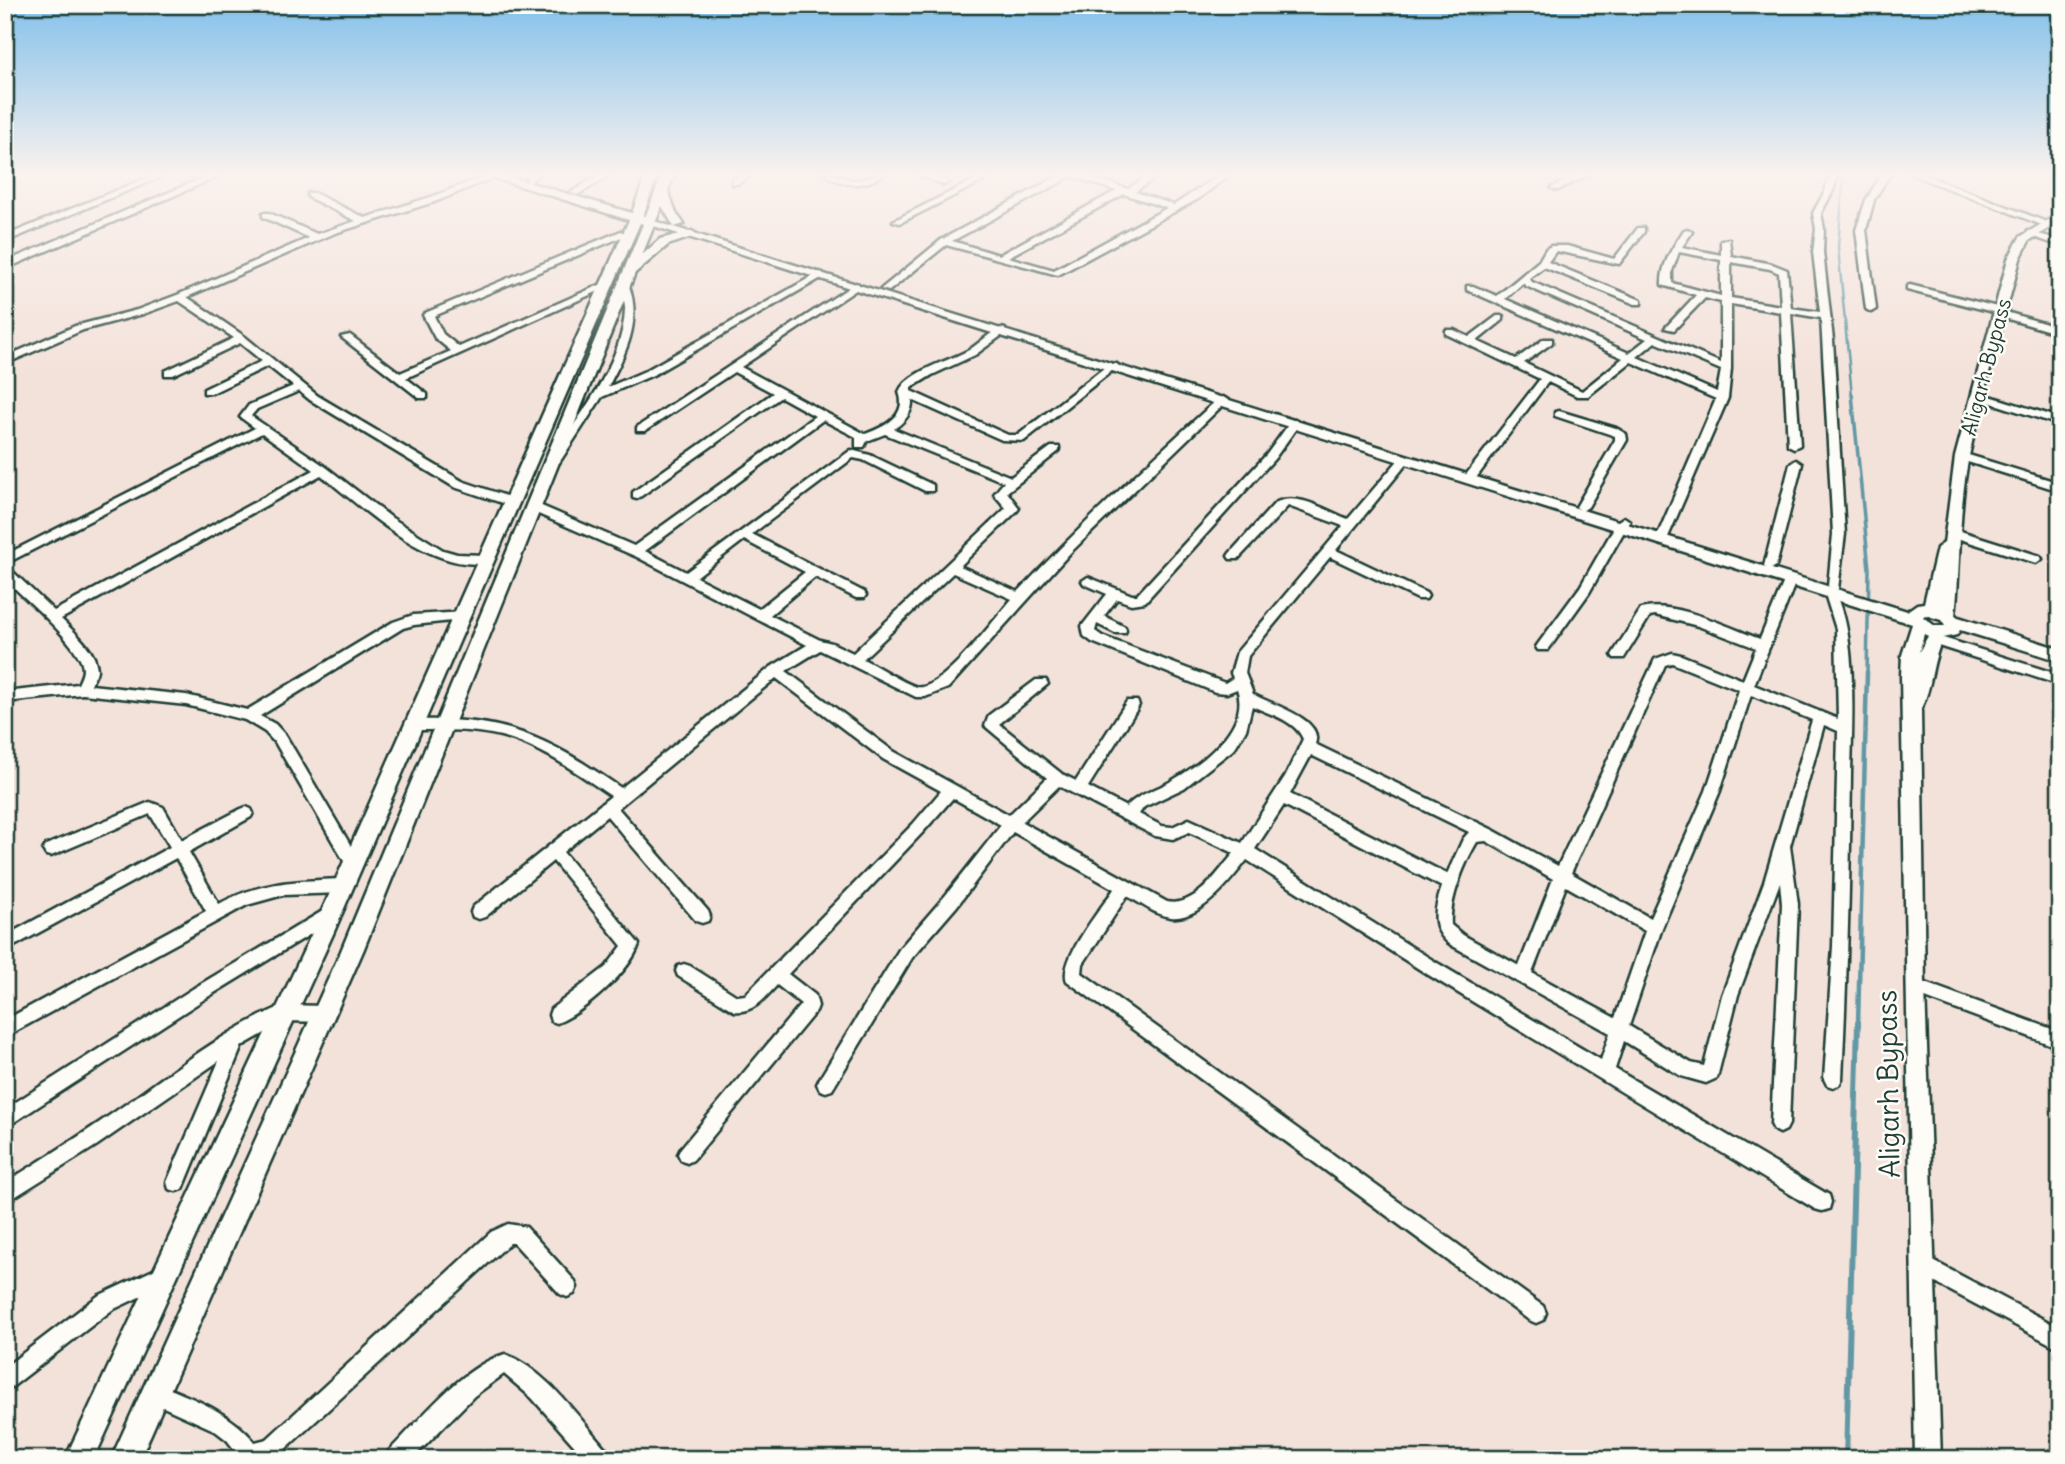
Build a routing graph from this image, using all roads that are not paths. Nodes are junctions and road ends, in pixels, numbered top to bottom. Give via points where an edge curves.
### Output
1 (60, 242) edge
2 (308, 242) edge
3 (622, 242) joint
4 (635, 242) edge
5 (664, 242) edge
6 (715, 242) edge
7 (734, 242) edge
8 (944, 242) edge
9 (945, 242) edge
10 (1030, 242) edge
11 (1112, 242) edge
12 (1631, 242) edge
13 (1680, 242) edge
14 (1726, 242) edge
15 (1819, 242) edge
16 (1863, 242) edge
17 (2022, 242) edge
18 (1676, 249) junction
19 (1000, 258) junction
20 (1727, 259) junction
21 (1543, 263) junction
22 (5, 266) edge
23 (820, 275) junction
24 (1524, 278) junction
25 (620, 282) junction
26 (856, 286) junction
27 (1470, 288) dead end
28 (1910, 288) dead end
29 (886, 289) junction
30 (1703, 295) junction
31 (180, 297) junction
32 (1498, 300) junction
33 (1726, 300) junction
34 (1638, 302) dead end
35 (1871, 309) dead end
36 (1786, 311) junction
37 (2001, 312) junction
38 (1825, 316) junction
39 (1500, 318) dead end
40 (1670, 328) dead end
41 (1001, 331) junction
42 (2060, 331) edge
43 (1450, 332) dead end
44 (346, 337) dead end
45 (1655, 337) junction
46 (240, 339) junction
47 (1548, 341) dead end
48 (1469, 342) junction
49 (458, 351) junction
50 (1629, 357) junction
51 (7, 359) edge
52 (269, 362) junction
53 (1516, 364) junction
54 (1112, 366) junction
55 (734, 368) junction
56 (1726, 369) junction
57 (169, 373) dead end
58 (398, 378) junction
59 (1545, 379) junction
60 (300, 387) junction
61 (208, 391) dead end
62 (780, 392) junction
63 (904, 392) junction
64 (599, 395) junction
65 (1977, 395) junction
66 (423, 396) dead end
67 (1723, 398) junction
68 (1223, 400) junction
69 (1559, 414) dead end
70 (823, 415) junction
71 (2060, 422) edge
72 (1295, 423) junction
73 (262, 429) junction
74 (641, 429) dead end
75 (886, 430) junction
76 (863, 439) junction
77 (1794, 445) dead end
78 (1055, 449) dead end
79 (851, 454) junction
80 (1962, 457) junction
81 (1405, 459) junction
82 (1796, 464) dead end
83 (548, 469) junction
84 (322, 470) junction
85 (1471, 476) junction
86 (1011, 481) junction
87 (2060, 487) edge
88 (929, 488) dead end
89 (637, 495) dead end
90 (511, 502) junction
91 (533, 507) junction
92 (1582, 507) junction
93 (1621, 524) junction
94 (1351, 525) junction
95 (743, 534) junction
96 (1664, 534) junction
97 (1951, 536) junction
98 (1329, 551) junction
99 (635, 552) junction
100 (1234, 556) dead end
101 (485, 559) junction
102 (2036, 559) dead end
103 (5, 561) edge
104 (1770, 566) junction
105 (951, 567) junction
106 (5, 571) edge
107 (814, 571) junction
108 (687, 577) junction
109 (1088, 581) dead end
110 (1790, 581) junction
111 (1115, 593) junction
112 (1840, 593) junction
113 (860, 595) dead end
114 (1422, 596) dead end
115 (1020, 598) junction
116 (461, 615) junction
117 (761, 615) junction
118 (1914, 615) junction
119 (1095, 617) junction
120 (52, 618) junction
121 (1944, 628) junction
122 (1120, 630) dead end
123 (818, 645) junction
124 (1763, 646) junction
125 (1543, 647) dead end
126 (1619, 655) dead end
127 (2060, 655) edge
128 (855, 660) junction
129 (2060, 661) edge
130 (776, 671) junction
131 (2060, 680) edge
132 (1239, 681) junction
133 (1041, 684) dead end
134 (1747, 685) junction
135 (83, 689) junction
136 (5, 697) edge
137 (1247, 697) junction
138 (1132, 705) dead end
139 (1912, 708) junction
140 (249, 716) junction
141 (1819, 718) junction
142 (445, 723) junction
143 (413, 725) junction
144 (1845, 728) junction
145 (1307, 747) junction
146 (1057, 778) junction
147 (951, 790) junction
148 (1078, 790) junction
149 (622, 796) junction
150 (1282, 796) junction
151 (608, 807) junction
152 (246, 813) dead end
153 (1128, 816) junction
154 (1011, 823) junction
155 (1488, 834) junction
156 (1783, 845) junction
157 (51, 850) dead end
158 (179, 851) junction
159 (554, 852) junction
160 (1245, 852) junction
161 (353, 863) junction
162 (1562, 875) junction
163 (1452, 884) junction
164 (343, 886) junction
165 (1124, 887) junction
166 (479, 912) dead end
167 (215, 913) junction
168 (331, 913) junction
169 (702, 916) dead end
170 (1654, 928) junction
171 (5, 944) edge
172 (684, 971) dead end
173 (777, 975) junction
174 (1523, 976) junction
175 (1915, 987) junction
176 (285, 1013) junction
177 (324, 1014) junction
178 (557, 1015) dead end
179 (5, 1029) edge
180 (1619, 1029) junction
181 (236, 1040) junction
182 (2060, 1040) edge
183 (1605, 1073) junction
184 (1833, 1079) dead end
185 (826, 1084) dead end
186 (5, 1119) edge
187 (1780, 1124) dead end
188 (687, 1154) dead end
189 (176, 1182) dead end
190 (5, 1194) edge
191 (1822, 1202) dead end
192 (1922, 1265) junction
193 (164, 1275) junction
194 (567, 1287) dead end
195 (1535, 1313) dead end
196 (2060, 1339) edge
197 (5, 1380) edge
198 (155, 1393) junction
199 (79, 1459) edge
200 (125, 1459) edge
201 (397, 1459) edge
202 (600, 1459) edge
203 (1928, 1459) edge

1 - 22 street
2 - 31 street
3 - 25 highway
3 - 49 street via 428,315 439,336
4 - 25 highway
5 - 25 highway
6 - 23 main road
7 - 29 main road
8 - 29 street
9 - 19 street
10 - 19 street
11 - 19 street via 1055,273
12 - 21 street via 1616,262 1560,248 1549,251
13 - 18 street
14 - 20 street
15 - 38 street
16 - 35 street
17 - 37 main road, Aligarh Bypass
18 - 20 street
18 - 30 street via 1667,285
20 - 33 street
20 - 36 street via 1782,270
21 - 24 street
21 - 34 street
23 - 26 main road
23 - 64 street via 649,373
24 - 32 street
24 - 45 street
25 - 49 street
25 - 64 street via 630,316
25 - 83 highway
25 - 90 highway
26 - 41 main road
26 - 55 street
27 - 32 street
28 - 37 street
29 - 85 main road
30 - 33 street
30 - 40 street
31 - 46 street
31 - 51 street via 79,328
32 - 50 street
33 - 36 street
33 - 56 street
36 - 38 street
36 - 77 street
37 - 42 street
37 - 65 main road, Aligarh Bypass
38 - 112 street
39 - 48 street
41 - 54 main road
41 - 63 street via 971,353 911,383
43 - 48 street
44 - 58 street
45 - 50 street
45 - 56 street
46 - 52 street
46 - 57 street
47 - 53 street
48 - 53 street
49 - 58 street
50 - 59 street via 1588,393
50 - 67 street
52 - 60 street
52 - 61 street
53 - 59 street
54 - 63 street via 1020,439 1006,438
54 - 68 main road
55 - 62 street
55 - 74 street
56 - 67 street
58 - 66 street
59 - 85 street
60 - 73 street via 247,411 245,416
60 - 90 street via 458,484
62 - 70 street
62 - 89 street
63 - 75 street via 907,407
64 - 83 street
65 - 71 street
65 - 80 main road, Aligarh Bypass
67 - 96 street
68 - 72 main road
68 - 115 street via 1072,541
69 - 92 street via 1620,435
70 - 76 street
70 - 99 street
72 - 81 main road
72 - 111 street via 1271,456 1141,599
73 - 84 street
73 - 103 street
75 - 76 street
75 - 86 street
76 - 79 street
78 - 86 street
79 - 88 street
79 - 95 street
80 - 87 street
80 - 97 main road, Aligarh Bypass
81 - 85 main road
81 - 94 street
82 - 104 street
83 - 91 highway
84 - 101 street via 388,522 439,552
84 - 120 street
85 - 92 main road
85 - 93 main road
86 - 105 street via 1000,494 1013,508
90 - 101 highway
91 - 99 street
91 - 142 highway
92 - 93 main road
93 - 96 main road
93 - 110 main road
93 - 125 street via 1585,590
94 - 98 street
94 - 100 street via 1286,502
95 - 107 street
95 - 108 street
96 - 104 main road
97 - 102 street
97 - 118 main road, Aligarh Bypass
97 - 121 main road, Aligarh Bypass via 1953,561
98 - 114 street
98 - 132 street via 1242,655
99 - 108 street
101 - 116 highway
104 - 112 main road
105 - 115 street
105 - 128 street
106 - 120 street
107 - 113 street
107 - 117 street
108 - 117 street
109 - 111 street
110 - 112 main road
110 - 124 street
111 - 119 street
112 - 118 main road
112 - 144 street
115 - 128 street via 962,666 927,694
116 - 140 street via 398,625
116 - 143 highway
117 - 123 street
118 - 121 main road
118 - 139 main road, Aligarh Bypass
119 - 122 street
119 - 132 street via 1087,630 1097,639 1220,688
120 - 135 street via 85,652 90,668
121 - 127 main road
121 - 129 main road
121 - 131 street
121 - 139 main road, Aligarh Bypass via 1926,655 1920,693
123 - 128 street
123 - 130 street
124 - 126 street via 1651,609
124 - 134 street
130 - 147 street via 888,755
130 - 149 street
132 - 137 street
133 - 146 street via 994,719 992,726
134 - 141 street
134 - 162 street via 1681,660 1660,662
134 - 170 street via 1713,791
135 - 136 street
135 - 140 street via 186,700
137 - 145 street via 1306,727 1310,733
137 - 153 street via 1239,730 1229,745 1179,784 1145,799
138 - 148 street
139 - 175 main road, Aligarh Bypass
140 - 161 street via 281,740
141 - 144 street
141 - 156 street
142 - 143 street
142 - 149 street via 490,726 528,737
142 - 177 highway
143 - 161 highway
144 - 184 street
145 - 150 street
145 - 155 street
146 - 148 street
146 - 154 street
147 - 154 street
147 - 173 street
148 - 153 street
149 - 151 street
150 - 160 street
150 - 163 street
151 - 159 street
151 - 169 street
152 - 158 street
153 - 160 street via 1167,834 1184,826 1196,827
154 - 165 street
154 - 185 street via 906,953
155 - 162 street
155 - 163 street via 1468,843
156 - 180 street via 1730,995 1711,1072 1687,1070
156 - 187 street via 1790,904
157 - 158 street via 150,808 158,811
158 - 167 street
158 - 171 street
159 - 166 street
159 - 178 street via 631,944 631,952 620,965
160 - 165 street via 1186,909 1163,908
160 - 183 street
161 - 164 highway
162 - 170 street
162 - 174 street
163 - 174 street via 1443,916 1445,929
164 - 167 street via 261,892
164 - 168 highway
165 - 195 street via 1075,962 1073,976
167 - 179 street
168 - 176 highway
168 - 186 street
170 - 180 street
172 - 173 street via 725,998 743,1004
173 - 188 street via 809,1000 810,1006
174 - 180 street
175 - 182 street
175 - 192 main road, Aligarh Bypass
176 - 177 street
176 - 181 street
176 - 193 highway
177 - 198 highway
180 - 183 street
181 - 189 street
181 - 190 street
183 - 191 street
192 - 196 street
192 - 203 main road, Aligarh Bypass
193 - 197 street via 105,1303
193 - 199 highway
194 - 198 street via 519,1234 508,1233 261,1454 250,1452 221,1423
198 - 200 highway
201 - 202 street via 463,1393 493,1366 502,1364 510,1365 536,1387

